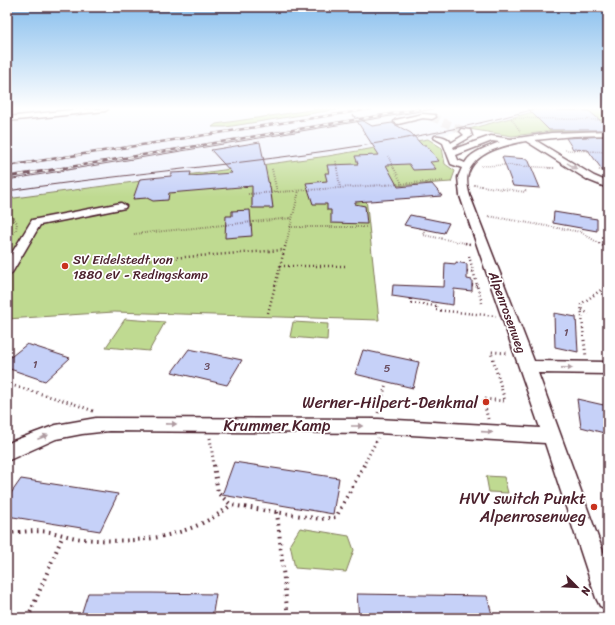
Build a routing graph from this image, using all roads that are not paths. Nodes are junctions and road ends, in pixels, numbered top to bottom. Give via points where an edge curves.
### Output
1 (438, 138) dead end
2 (467, 138) edge
3 (490, 138) edge
4 (493, 138) edge
5 (522, 138) edge
6 (527, 138) edge
7 (510, 142) junction
8 (451, 150) junction
9 (470, 166) junction
10 (608, 185) edge
11 (121, 206) dead end
12 (7, 272) edge
13 (528, 367) junction
14 (608, 368) edge
15 (551, 436) junction
16 (7, 453) edge
17 (608, 598) edge

1 - 8 street via 447,142
2 - 8 street
3 - 8 street
4 - 7 street
5 - 7 street
6 -> 10 street via 591,178
7 - 9 street via 480,154
8 - 9 street via 454,162
9 - 13 street, Alpenrosenweg via 463,174 465,196
11 - 12 street via 36,222
13 -> 14 street
13 - 15 street, Alpenrosenweg
16 -> 15 street, Krummer Kamp via 72,427 109,424 378,426
15 - 17 street, Alpenrosenweg

